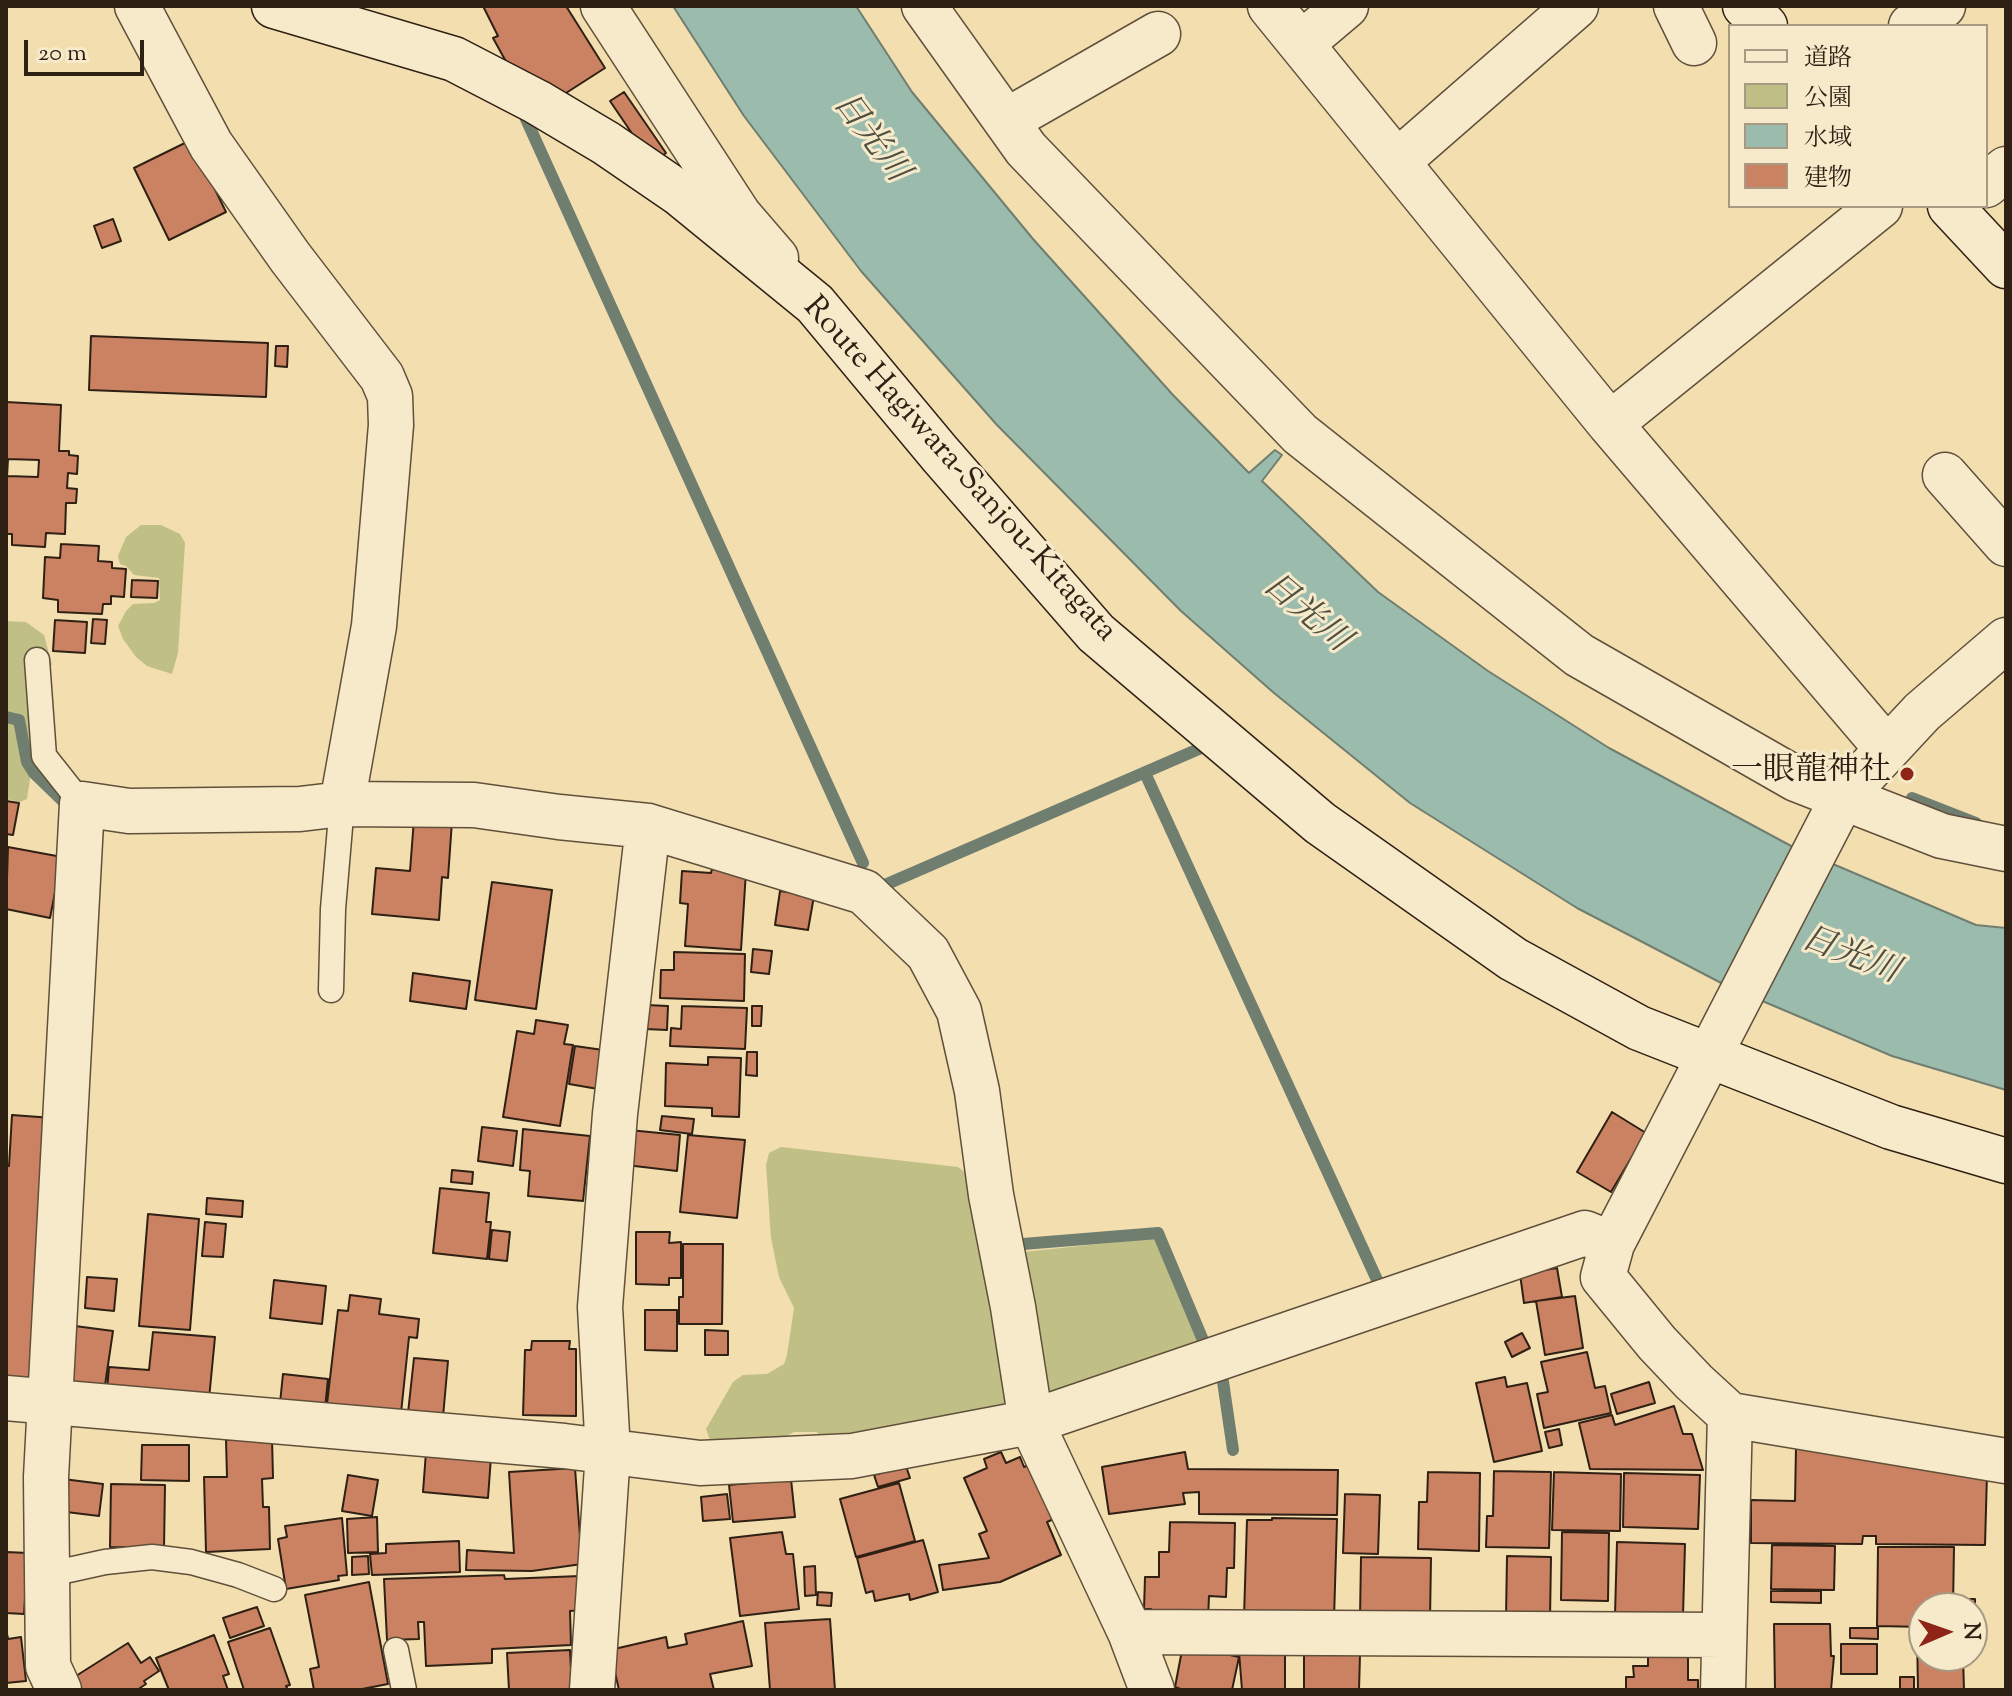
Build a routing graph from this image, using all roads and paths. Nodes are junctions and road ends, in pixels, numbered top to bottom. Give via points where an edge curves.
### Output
1 (137, 6) edge
2 (274, 6) edge
3 (603, 6) edge
4 (924, 6) edge
5 (1270, 6) edge
6 (1346, 6) edge
7 (1576, 6) edge
8 (1745, 6) edge
9 (1943, 6) edge
10 (1763, 24) edge
11 (1914, 24) edge
12 (1158, 34) dead end
13 (1301, 44) junction
14 (1006, 121) junction
15 (1397, 162) junction
16 (2006, 169) edge
17 (1988, 183) edge
18 (1878, 208) edge
19 (1967, 208) edge
20 (2006, 266) edge
21 (815, 304) junction
22 (1610, 424) junction
23 (1945, 475) dead end
24 (2006, 544) edge
25 (2006, 640) edge
26 (37, 660) dead end
27 (1887, 749) junction
28 (1843, 797) junction
29 (82, 804) junction
30 (342, 804) junction
31 (648, 826) junction
32 (2006, 849) edge
33 (331, 990) dead end
34 (1716, 1047) junction
35 (2006, 1161) edge
36 (1612, 1244) junction
37 (6, 1398) edge
38 (49, 1404) junction
39 (1730, 1415) junction
40 (1031, 1422) junction
41 (608, 1452) junction
42 (2006, 1461) edge
43 (46, 1575) junction
44 (274, 1589) dead end
45 (1130, 1632) junction
46 (1724, 1635) junction
47 (396, 1650) dead end
48 (59, 1690) edge
49 (404, 1690) edge
50 (592, 1690) edge
51 (1152, 1690) edge
52 (1723, 1690) edge

1 - 30 street via 211,145 382,377 390,396 374,626
2 - 21 street, Route Hagiwara-Sanjou-Kitagata via 454,59 537,102 679,193
3 - 21 street via 739,215
4 - 14 street
5 - 13 street
6 - 13 street
7 - 15 street
8 - 10 street
9 - 11 street
12 - 14 street
13 - 15 street
14 - 28 street via 1026,149 1300,434 1579,655 1796,779
15 - 22 street
16 - 17 street
18 - 22 street
19 - 20 street
21 - 34 street, Route Hagiwara-Sanjou-Kitagata via 1096,633 1320,823 1513,959 1639,1028
22 - 27 street
23 - 24 street
25 - 27 street
26 - 29 lane via 44,756
27 - 28 street
28 - 32 street via 1942,836
28 - 34 street
29 - 30 street via 129,811
29 - 38 street
30 - 31 street via 474,805
30 - 33 lane
31 - 40 street via 864,892 928,953 959,1011 977,1091
31 - 41 street via 615,1114 600,1307
34 - 35 street, Route Hagiwara-Sanjou-Kitagata via 1891,1127
34 - 36 street
36 - 39 street via 1603,1277 1657,1343
36 - 40 street via 1585,1233
37 - 38 street
38 - 41 street
38 - 43 street
39 - 42 street
39 - 46 street
40 - 41 street via 836,1457 700,1463
40 - 45 street
41 - 50 street
43 - 44 lane via 152,1557 191,1562
43 - 48 street via 48,1666
45 - 46 street
45 - 51 street
46 - 52 street
47 - 49 lane

